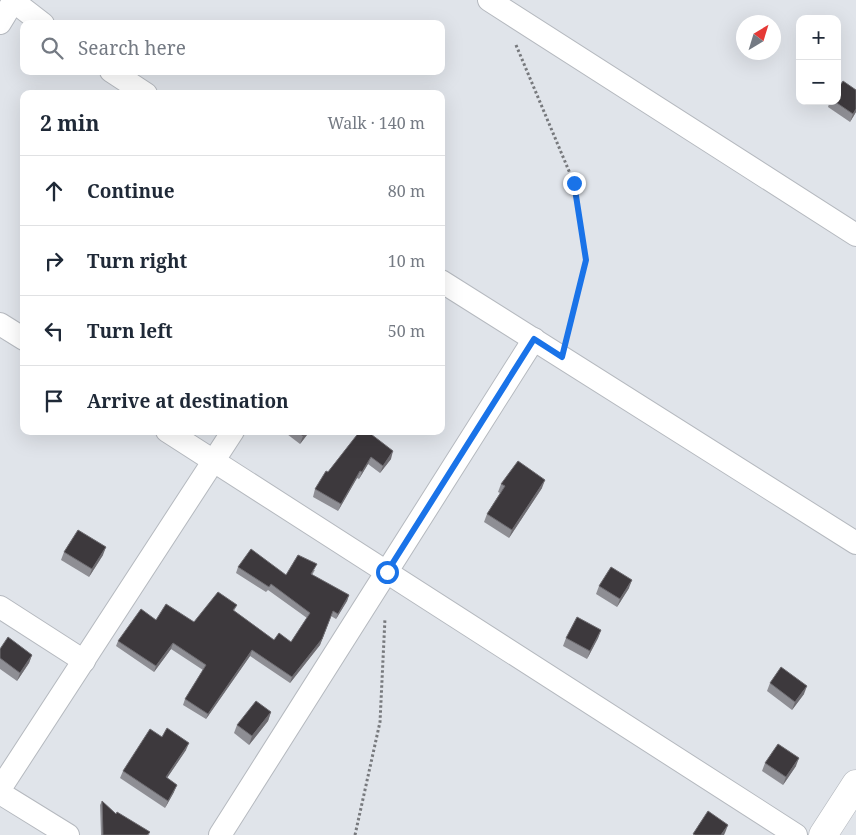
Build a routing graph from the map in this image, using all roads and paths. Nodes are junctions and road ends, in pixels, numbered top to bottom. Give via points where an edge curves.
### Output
1 (13, 0) edge
2 (498, 2) edge
3 (38, 20) edge
4 (0, 23) edge
5 (516, 44) dead end
6 (117, 75) edge
7 (140, 90) edge
8 (856, 235) edge
9 (445, 283) edge
10 (0, 324) edge
11 (20, 336) edge
12 (534, 339) junction
13 (562, 357) junction
14 (173, 435) edge
15 (230, 435) edge
16 (214, 461) junction
17 (856, 543) edge
18 (387, 572) junction
19 (0, 607) edge
20 (385, 612) dead end
21 (84, 660) junction
22 (856, 784) edge
23 (0, 789) edge
24 (0, 793) edge
25 (68, 835) edge
26 (220, 835) edge
27 (356, 835) edge
28 (796, 835) edge
29 (823, 835) edge

1 - 3 street
1 - 4 street
2 - 8 street
5 - 13 path via 574,183 586,260
6 - 7 street
9 - 12 street
10 - 11 street
12 - 13 street
12 - 18 street
13 - 17 street
14 - 16 street
15 - 16 street
16 - 18 street
16 - 21 street
18 - 26 street
18 - 28 street
19 - 21 street
20 - 27 path via 380,722
21 - 23 street
22 - 29 street
24 - 25 street

